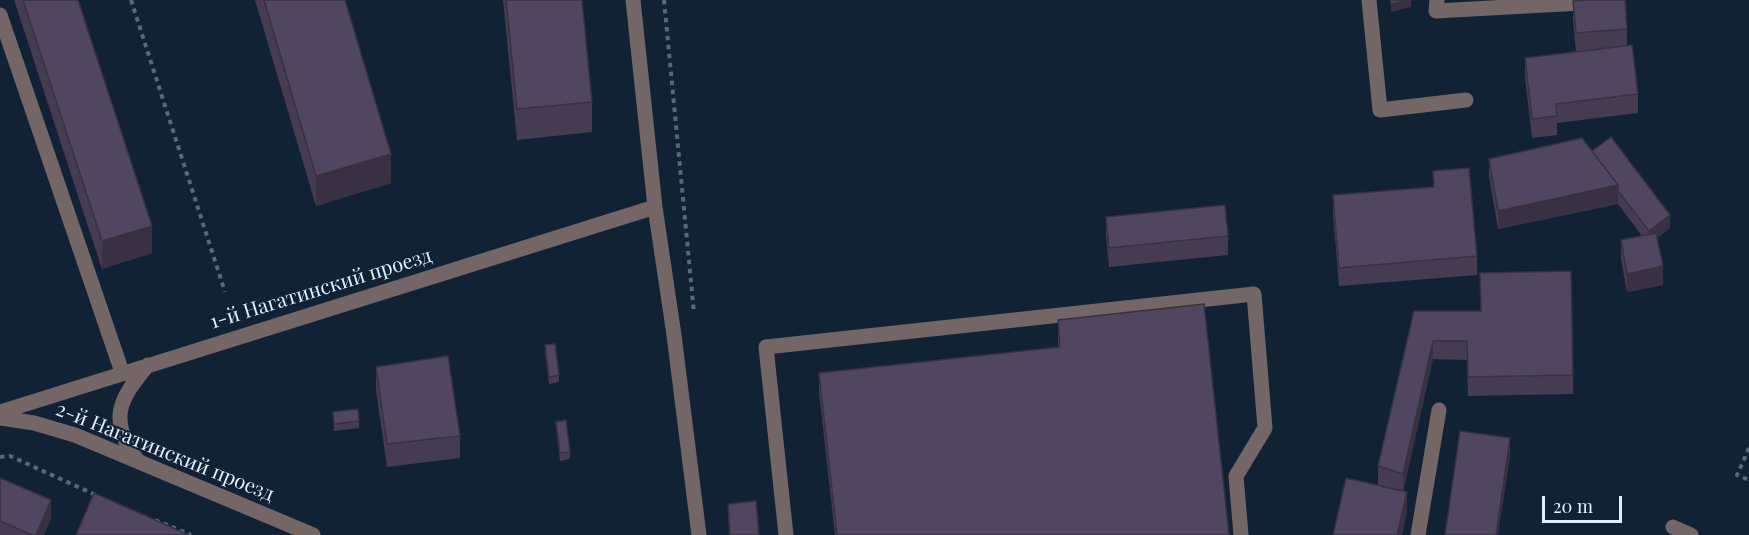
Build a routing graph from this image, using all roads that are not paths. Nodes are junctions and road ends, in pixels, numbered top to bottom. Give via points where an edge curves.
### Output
1 (633, 0) edge
2 (1370, 0) edge
3 (1437, 0) edge
4 (1599, 0) edge
5 (0, 15) edge
6 (1466, 100) dead end
7 (655, 207) junction
8 (148, 365) junction
9 (122, 372) junction
10 (1439, 411) dead end
11 (0, 412) edge
12 (0, 418) edge
13 (138, 461) junction
14 (1673, 527) dead end
15 (312, 535) edge
16 (699, 535) edge
17 (786, 535) edge
18 (1241, 535) edge
19 (1418, 535) edge
20 (1691, 535) edge

1 - 7 street
2 - 6 street via 1380,110
3 - 4 street via 1436,11
5 - 9 street
7 - 8 street, 1-й Нагатинский проезд
7 - 16 street
8 - 9 street, 1-й Нагатинский проезд
8 - 13 street via 130,386 119,414 121,432
9 - 11 street, 1-й Нагатинский проезд
10 - 19 street
12 - 13 street, 2-й Нагатинский проезд via 75,435
13 - 15 street, 2-й Нагатинский проезд
14 - 20 street
17 - 18 street via 766,347 1254,294 1265,428 1236,476

